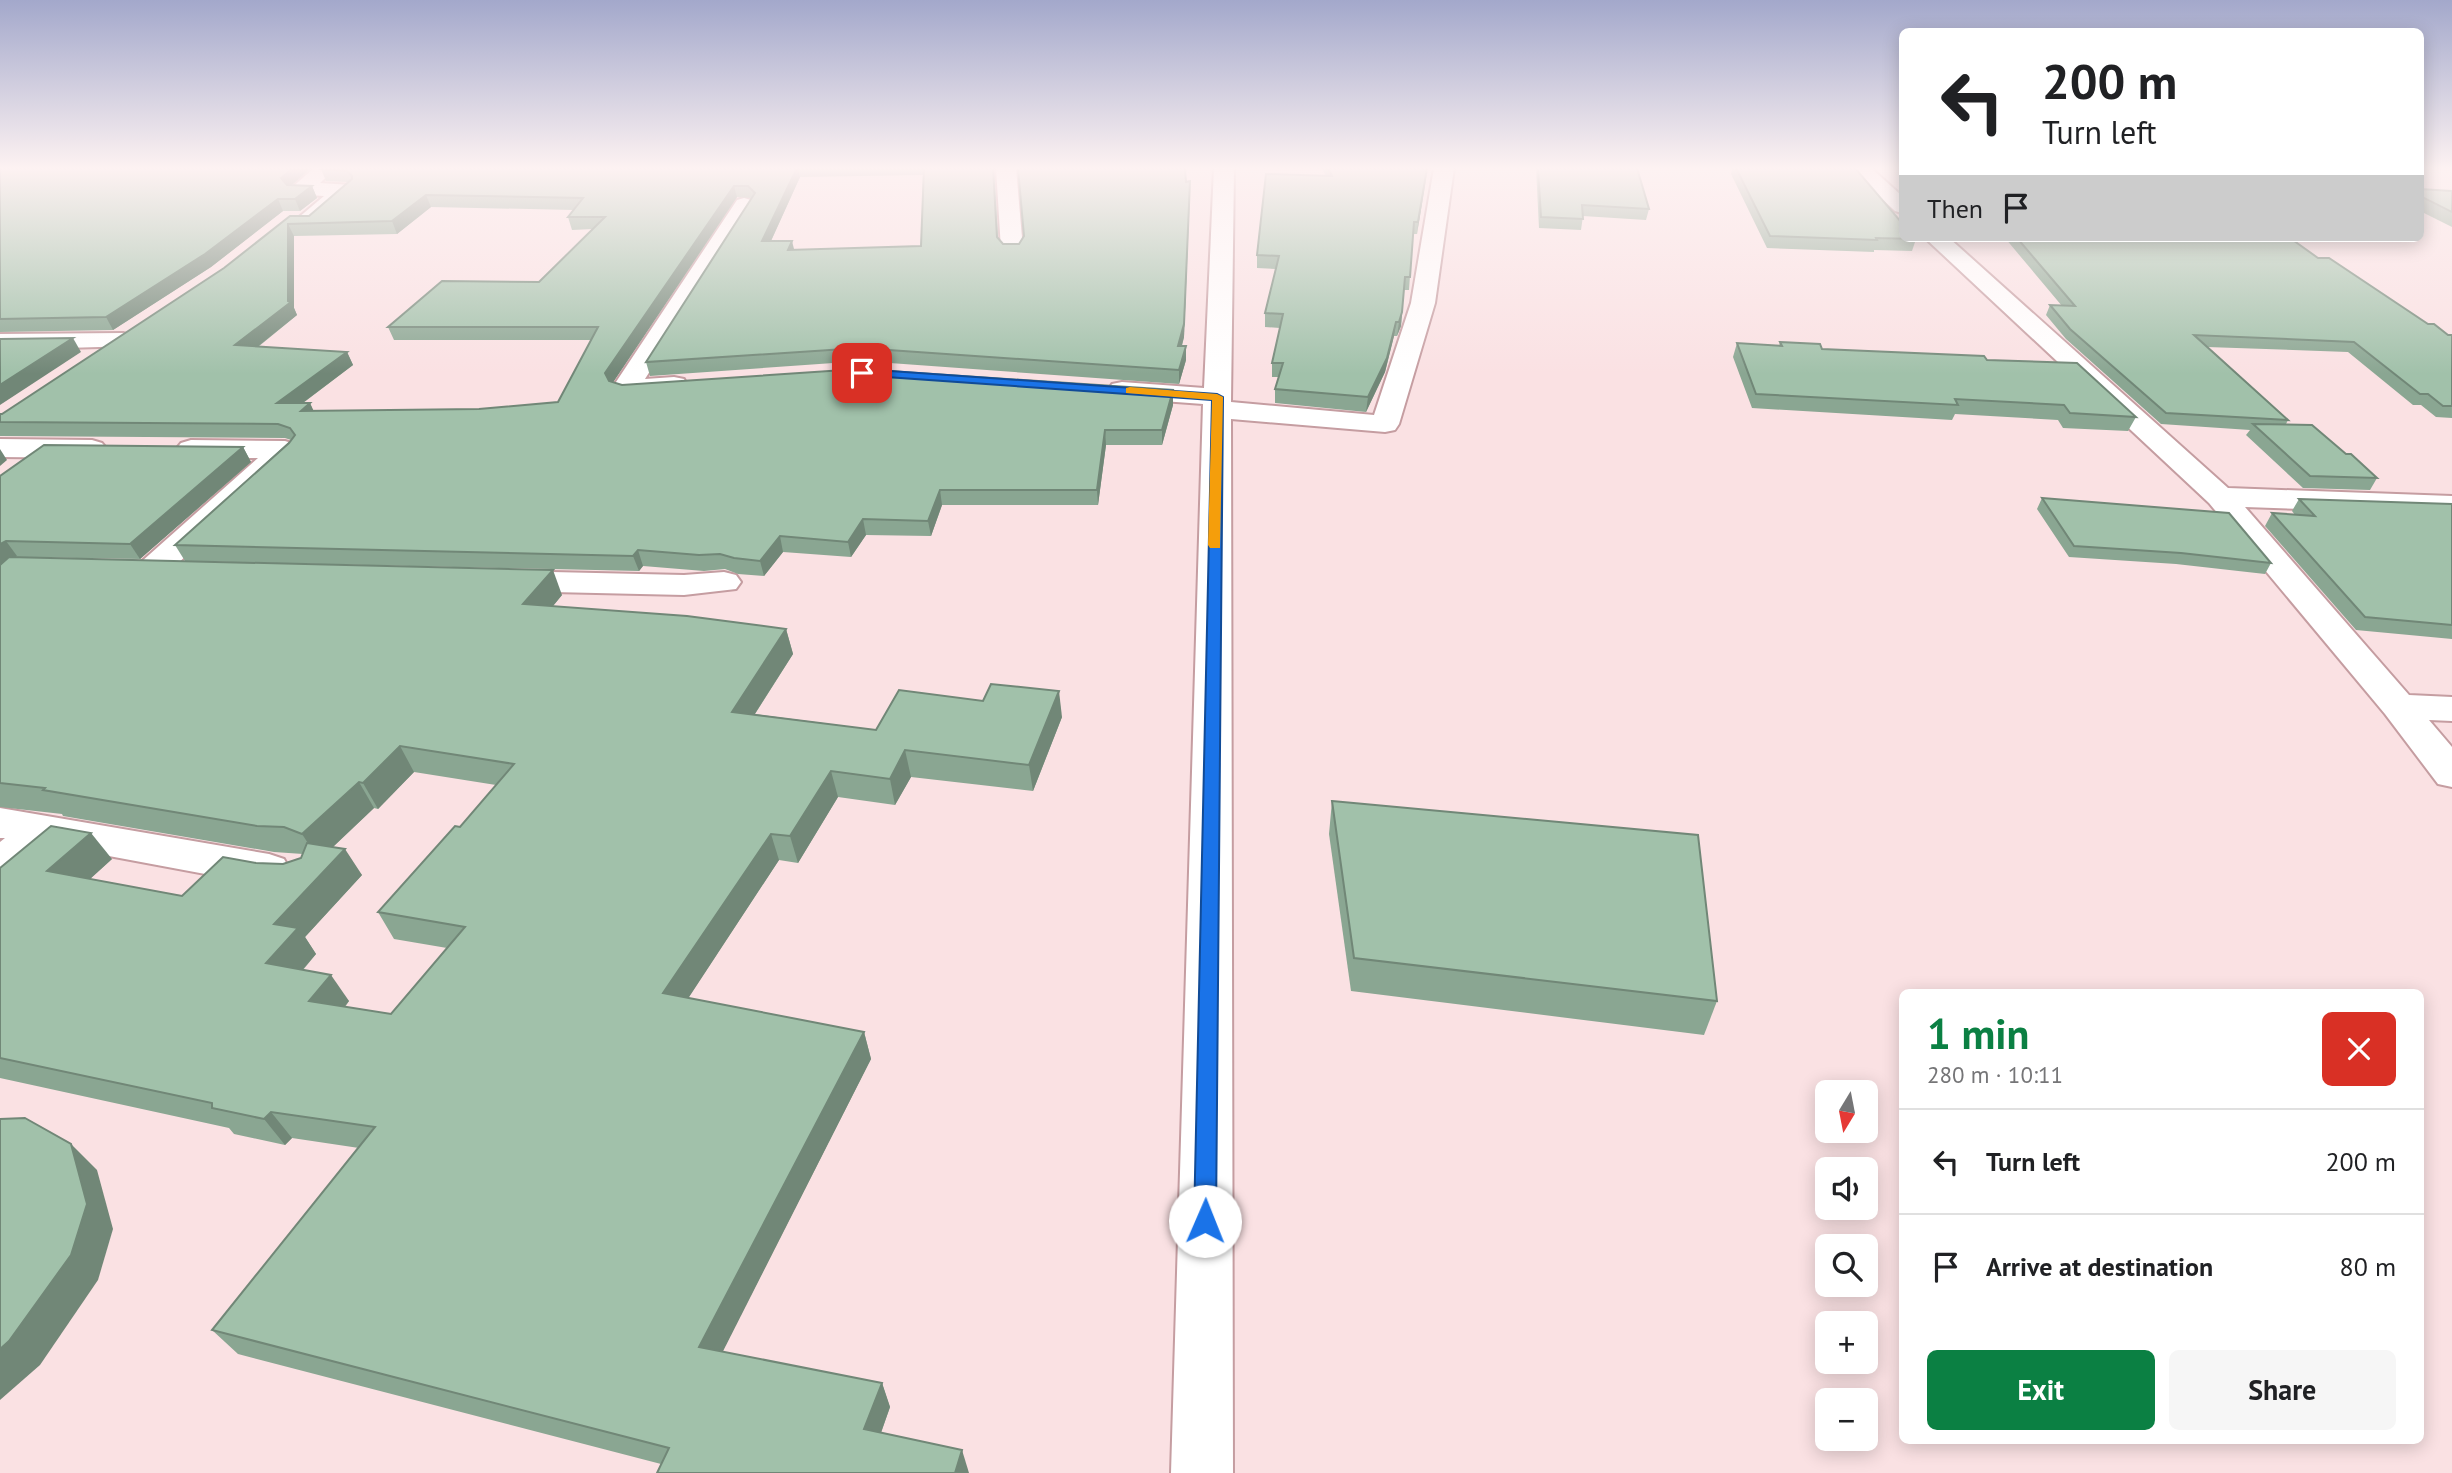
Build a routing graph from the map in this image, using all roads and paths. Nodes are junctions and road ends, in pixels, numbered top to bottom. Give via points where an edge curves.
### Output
1 (723, 237) edge
2 (1011, 237) edge
3 (1222, 237) edge
4 (1433, 237) edge
5 (1940, 242) edge
6 (1012, 248) edge
7 (145, 326) edge
8 (123, 341) junction
9 (0, 342) edge
10 (90, 363) edge
11 (695, 383) edge
12 (1097, 388) edge
13 (1217, 403) junction
14 (125, 449) edge
15 (165, 449) edge
16 (6, 461) edge
17 (2220, 497) junction
18 (2452, 505) edge
19 (83, 571) edge
20 (149, 572) junction
21 (190, 573) edge
22 (478, 580) edge
23 (724, 582) dead end
24 (2398, 706) junction
25 (2452, 709) edge
26 (2452, 774) edge
27 (0, 823) edge
28 (41, 829) junction
29 (0, 867) edge
30 (301, 873) edge
31 (1202, 1473) edge

1 - 11 street via 626,388
2 - 6 street
3 - 13 street
4 - 13 street via 1423,303 1385,424
5 - 17 street
7 - 8 street
8 - 9 street
8 - 10 street
12 - 13 street
13 - 31 street
14 - 16 street via 45,449
15 - 20 street via 285,450
17 - 18 street
17 - 24 street
19 - 20 street
20 - 21 street
22 - 23 street
24 - 25 street
24 - 26 street
27 - 28 street
28 - 29 street
28 - 30 street

